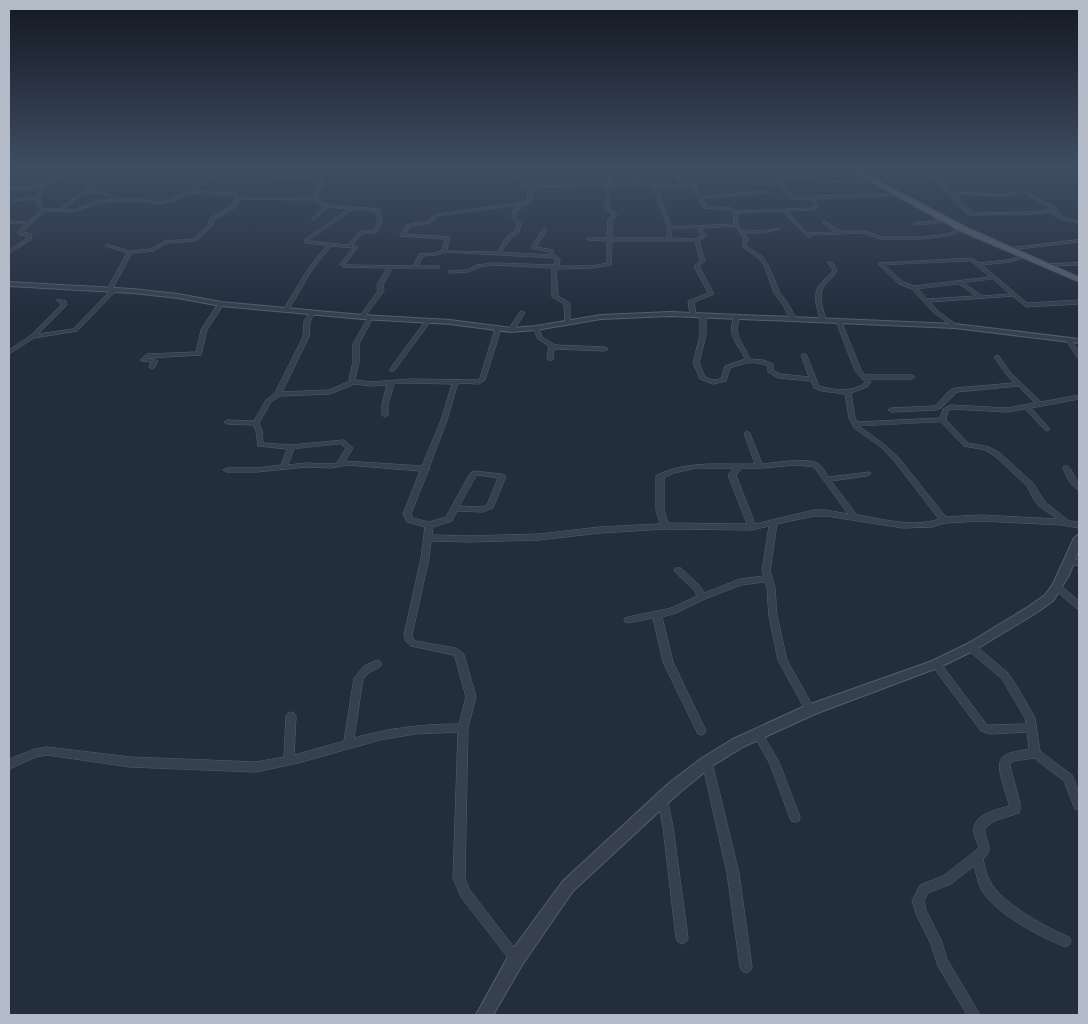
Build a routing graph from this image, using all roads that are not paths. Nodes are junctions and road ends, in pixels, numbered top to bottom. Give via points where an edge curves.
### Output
1 (38, 216) edge
2 (217, 216) edge
3 (317, 216) edge
4 (342, 216) edge
5 (379, 216) edge
6 (438, 216) edge
7 (514, 216) edge
8 (615, 216) edge
9 (666, 216) edge
10 (735, 216) edge
11 (789, 216) edge
12 (936, 216) edge
13 (1059, 216) edge
14 (314, 219) dead end
15 (946, 221) junction
16 (9, 222) edge
17 (825, 222) dead end
18 (1079, 222) edge
19 (30, 223) junction
20 (853, 224) dead end
21 (915, 224) dead end
22 (736, 225) junction
23 (698, 227) junction
24 (670, 228) junction
25 (778, 229) dead end
26 (545, 230) dead end
27 (963, 230) junction
28 (740, 231) junction
29 (838, 233) junction
30 (856, 233) junction
31 (589, 239) dead end
32 (611, 239) junction
33 (669, 239) junction
34 (697, 240) junction
35 (1079, 241) edge
36 (330, 244) junction
37 (108, 245) dead end
38 (350, 246) junction
39 (1009, 249) junction
40 (444, 251) junction
41 (9, 252) edge
42 (130, 252) junction
43 (498, 253) junction
44 (551, 256) junction
45 (1025, 256) junction
46 (830, 263) dead end
47 (979, 264) junction
48 (1079, 264) edge
49 (1046, 265) junction
50 (390, 267) junction
51 (415, 267) junction
52 (438, 267) dead end
53 (556, 267) junction
54 (450, 272) dead end
55 (992, 278) junction
56 (1079, 279) edge
57 (961, 283) junction
58 (9, 284) edge
59 (914, 288) junction
60 (112, 289) junction
61 (1012, 295) junction
62 (980, 297) junction
63 (59, 300) dead end
64 (927, 301) junction
65 (1076, 302) edge
66 (221, 304) junction
67 (1079, 306) edge
68 (286, 310) junction
69 (312, 312) junction
70 (522, 313) dead end
71 (693, 314) junction
72 (703, 315) junction
73 (738, 316) junction
74 (366, 318) junction
75 (793, 319) junction
76 (823, 320) junction
77 (428, 321) junction
78 (839, 321) junction
79 (568, 322) junction
80 (955, 326) junction
81 (536, 328) junction
82 (498, 329) junction
83 (511, 330) junction
84 (32, 337) junction
85 (1070, 340) junction
86 (1079, 341) edge
87 (553, 347) junction
88 (605, 349) dead end
89 (9, 352) edge
90 (804, 355) dead end
91 (1079, 356) edge
92 (997, 357) dead end
93 (550, 359) dead end
94 (748, 360) junction
95 (152, 367) dead end
96 (392, 370) dead end
97 (863, 377) junction
98 (912, 377) dead end
99 (812, 379) junction
100 (354, 382) junction
101 (391, 382) junction
102 (456, 382) junction
103 (1019, 384) junction
104 (848, 392) junction
105 (278, 394) junction
106 (1079, 397) edge
107 (1038, 403) junction
108 (1027, 407) junction
109 (892, 410) dead end
110 (385, 415) dead end
111 (943, 420) junction
112 (227, 422) dead end
113 (256, 423) junction
114 (854, 424) junction
115 (1048, 429) dead end
116 (747, 433) dead end
117 (291, 447) junction
118 (340, 464) junction
119 (740, 466) junction
120 (759, 466) junction
121 (284, 467) junction
122 (1067, 468) dead end
123 (426, 469) junction
124 (227, 470) dead end
125 (867, 474) dead end
126 (828, 479) junction
127 (1079, 488) edge
128 (455, 508) junction
129 (855, 518) junction
130 (944, 520) junction
131 (773, 523) junction
132 (1068, 523) junction
133 (429, 525) junction
134 (1079, 525) edge
135 (665, 526) junction
136 (752, 526) junction
137 (428, 538) junction
138 (1079, 538) edge
139 (1075, 562) edge
140 (678, 570) dead end
141 (768, 579) junction
142 (1057, 587) junction
143 (702, 597) junction
144 (1079, 606) edge
145 (658, 615) junction
146 (628, 620) dead end
147 (971, 647) junction
148 (378, 664) dead end
149 (936, 664) junction
150 (810, 710) junction
151 (291, 716) dead end
152 (463, 728) junction
153 (1032, 728) junction
154 (701, 731) dead end
155 (758, 734) junction
156 (348, 745) junction
157 (1035, 753) junction
158 (289, 759) junction
159 (707, 762) junction
160 (9, 764) edge
161 (662, 798) junction
162 (1079, 805) edge
163 (795, 817) dead end
164 (977, 858) junction
165 (682, 938) dead end
166 (1065, 941) dead end
167 (516, 959) junction
168 (746, 967) dead end
169 (484, 1015) edge
170 (974, 1015) edge

1 - 19 street
2 - 42 street via 194,240 165,242 156,249
3 - 14 street
4 - 36 street via 306,240
5 - 38 street via 381,223 375,231 361,233
6 - 40 street via 428,222 408,226 402,235 448,238
7 - 43 street via 519,221 517,232 509,237
8 - 32 street via 610,220
9 - 24 street
10 - 22 street
11 - 29 street via 808,236
12 - 15 main road
13 - 18 street
15 - 21 street
15 - 27 main road
16 - 19 street
17 - 29 street
19 - 41 street via 18,234 30,235 29,239
20 - 30 street
22 - 23 street
22 - 28 street
23 - 24 street
23 - 34 street via 704,236
24 - 33 street
25 - 28 street
26 - 44 street via 533,248 550,251
27 - 30 street via 921,238 881,238 869,232
27 - 39 main road
28 - 75 street via 745,237 746,248 766,265 777,293
29 - 30 street
31 - 32 street
32 - 33 street
32 - 53 street via 609,264
33 - 34 street
34 - 71 street via 703,261 696,266 711,294 691,302
35 - 39 street
36 - 38 street
36 - 68 street via 310,269
37 - 42 street
38 - 50 street via 356,249 343,265
39 - 45 main road
40 - 43 street
40 - 51 street via 421,254
42 - 60 street
43 - 44 street
44 - 53 street via 557,258
45 - 47 street
45 - 49 main road
46 - 76 street via 835,270 833,277 822,285 818,296
47 - 55 street
47 - 59 street via 970,258 880,264 901,283
48 - 49 street
49 - 56 main road
50 - 51 street
50 - 74 street
51 - 52 street
53 - 54 street via 488,265 468,272
53 - 79 street via 555,297 567,303
55 - 57 street
55 - 61 street
57 - 59 street
57 - 62 street
58 - 60 street
59 - 64 street
60 - 66 street
60 - 84 street via 75,330
61 - 62 street
61 - 65 street via 1027,305
62 - 64 street
63 - 84 street via 64,305
64 - 80 street
65 - 67 street
66 - 68 street
66 - 95 street via 204,330 199,354 147,356 143,360 155,361
68 - 69 street
69 - 74 street
69 - 105 street via 306,321 306,337
70 - 83 street
71 - 72 street
71 - 79 street via 628,314
72 - 73 street
72 - 94 street via 703,335 696,363 702,378 709,382 724,380 727,367
73 - 75 street
73 - 94 street via 733,335
74 - 77 street
74 - 100 street via 356,344
75 - 76 street
76 - 78 street
77 - 82 street
77 - 96 street
78 - 80 street
78 - 97 street
79 - 81 street
80 - 85 street
81 - 83 street
81 - 87 street via 540,338
82 - 83 street
82 - 102 street via 483,379 479,382
84 - 89 street
85 - 86 street
85 - 91 street
87 - 88 street
87 - 93 street
90 - 99 street
92 - 103 street
94 - 99 street via 769,363 770,370 778,376
97 - 98 street
97 - 104 street via 868,384
99 - 104 street via 819,388
100 - 101 street
100 - 105 street via 330,392
101 - 102 street
101 - 110 street
102 - 123 street
103 - 107 street
103 - 109 street via 956,390 950,392 936,408
104 - 114 street
105 - 113 street via 268,401
106 - 107 street
107 - 108 street
108 - 111 street via 1007,410 950,407 945,410
108 - 115 street
111 - 114 street
111 - 132 street via 966,445 987,448 998,455 1030,485 1042,504
112 - 113 street
113 - 117 street via 260,445
114 - 130 street via 897,460
116 - 120 street
117 - 118 street via 343,442 350,448
117 - 121 street
118 - 121 street
118 - 123 street
119 - 120 street
119 - 135 street via 692,467 670,471 660,477 660,510
119 - 136 street via 732,476
120 - 126 street via 812,464
121 - 124 street
122 - 127 street
123 - 133 street via 407,517
125 - 126 street
126 - 129 street
128 - 128 street via 482,510 490,506 502,476 479,472 473,475
128 - 133 street via 449,519
129 - 130 street via 903,525 932,524
129 - 131 street via 814,513
130 - 132 street via 980,518
131 - 136 street
131 - 141 street via 766,571
132 - 134 street
133 - 137 street
135 - 136 street
135 - 137 street via 539,537
137 - 152 street via 408,635 414,644 459,655 471,697
138 - 139 street
139 - 142 street
140 - 143 street
141 - 143 street via 740,582
141 - 150 street via 772,616 783,660
142 - 144 street
142 - 147 street via 1032,610
143 - 145 street
145 - 146 street
145 - 154 street via 668,662
147 - 149 street
147 - 153 street via 1005,676 1030,718
148 - 156 street via 359,678
149 - 150 street
149 - 153 street via 984,728
150 - 155 street
151 - 158 street
152 - 156 street via 419,729
152 - 167 street via 459,878 465,893
153 - 157 street
155 - 159 street
155 - 163 street via 774,762
156 - 158 street
157 - 162 street via 1068,778
157 - 164 street via 1005,761 1015,809 983,820 978,825 985,845
158 - 160 street via 256,767 214,766 130,762 47,751
159 - 161 street
159 - 168 street via 733,873
161 - 165 street
161 - 167 street via 568,886
164 - 166 street via 992,894 1023,919
164 - 170 street via 946,880 924,889 918,901 942,962
167 - 169 street

